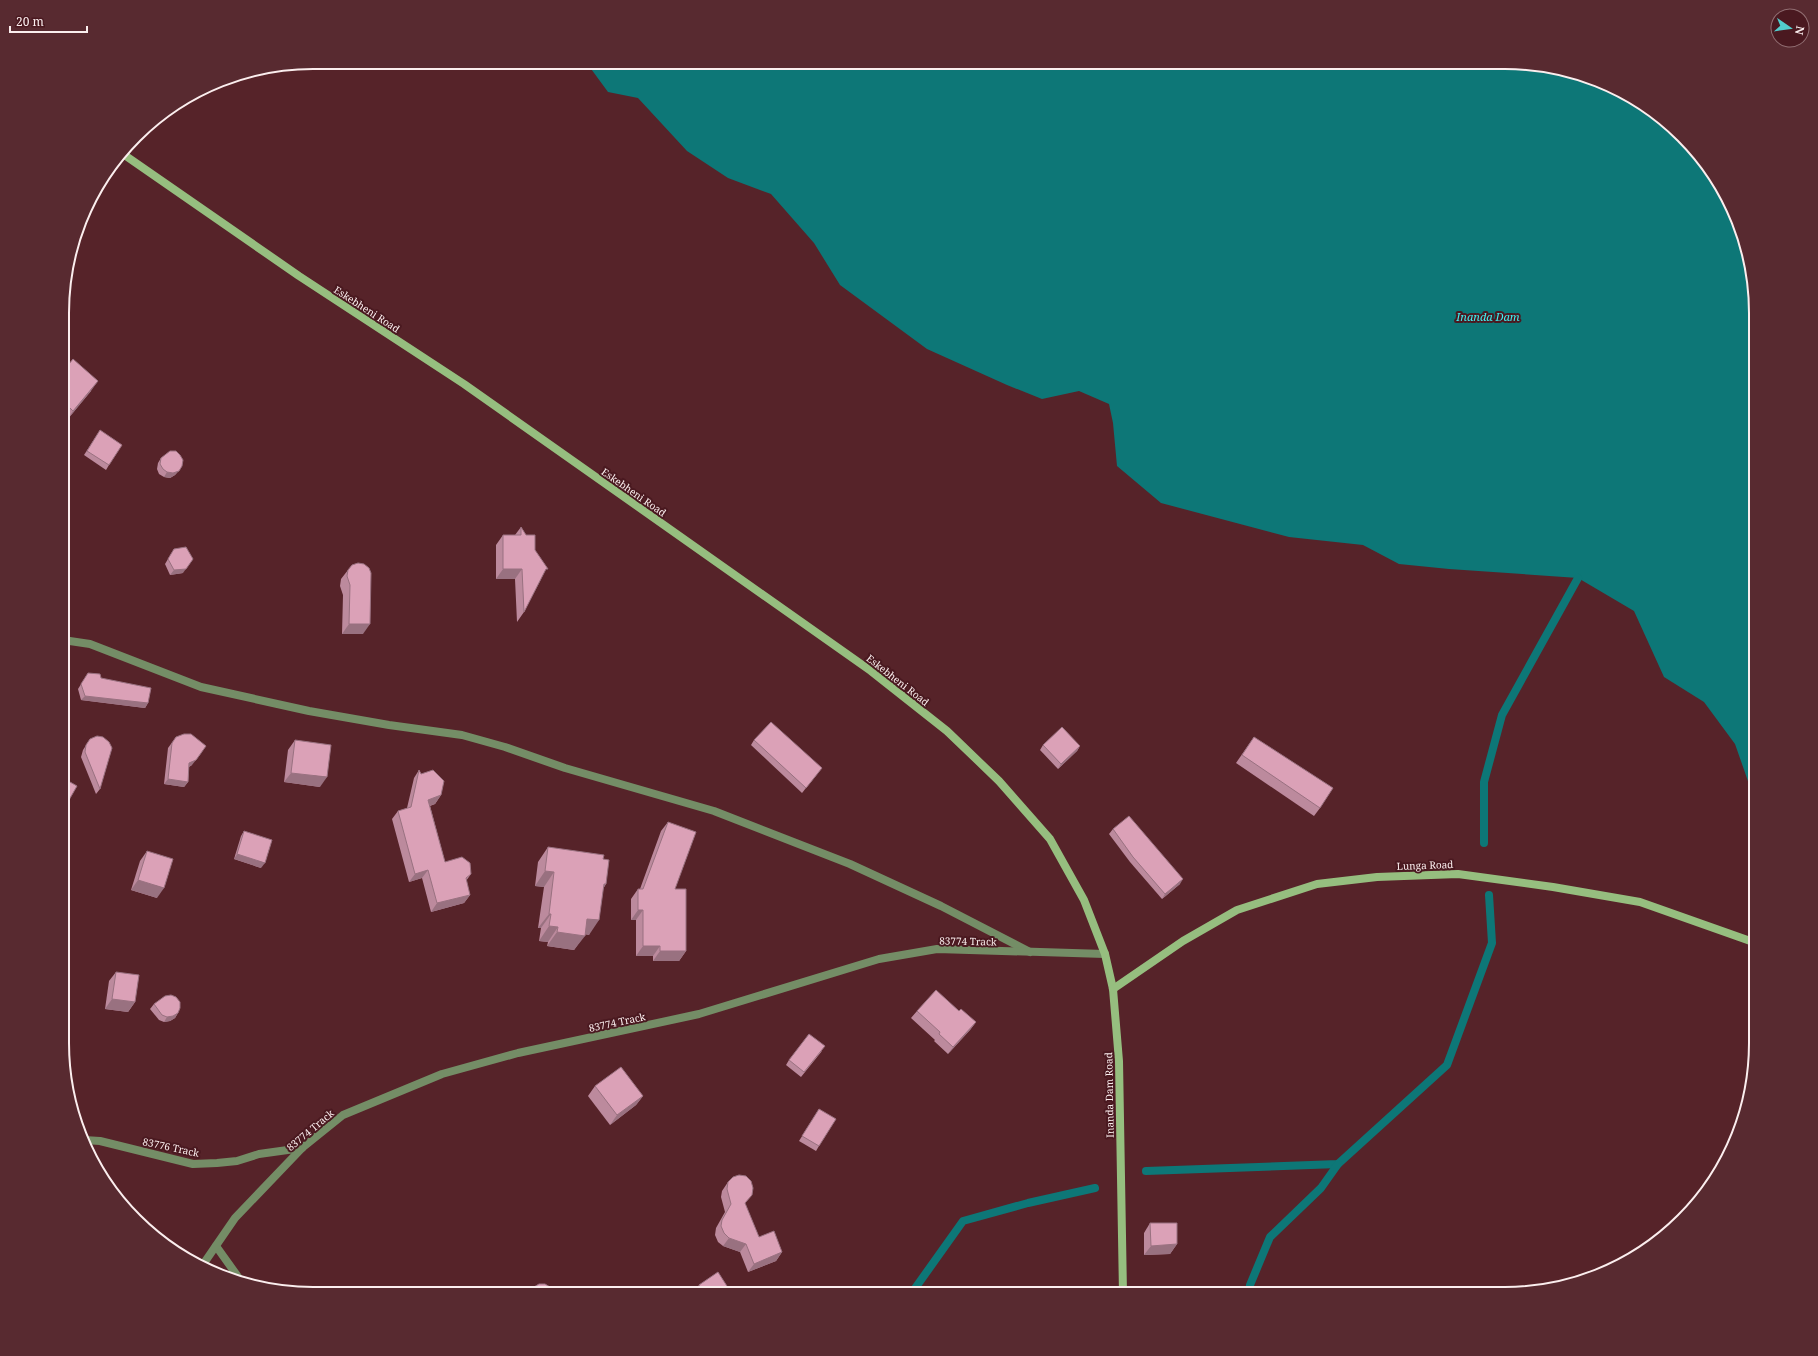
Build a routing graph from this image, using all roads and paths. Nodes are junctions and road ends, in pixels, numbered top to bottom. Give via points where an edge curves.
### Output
1 (126, 156) edge
2 (69, 641) edge
3 (1084, 900) joint
4 (1749, 941) edge
5 (1030, 952) junction
6 (1105, 954) junction
7 (1113, 989) junction
8 (89, 1140) edge
9 (302, 1148) junction
10 (216, 1246) junction
11 (205, 1262) edge
12 (237, 1275) edge
13 (1123, 1287) edge

1 - 3 street, Eskebheni Road via 299,276 464,384 871,671 947,730 1000,781 1050,839
2 - 5 street via 90,644 201,687 309,711 462,735 714,811 850,864 941,906
3 - 6 street, Inanda Dam Road
4 - 7 street, Lunga Road via 1632,901 1553,887 1458,874 1377,877 1317,884 1237,910 1184,941
5 - 6 street, 83774 Track
5 - 9 street, 83774 Track via 938,949 879,959 699,1014 518,1053 442,1074 380,1098 343,1115
6 - 7 street, Inanda Dam Road
7 - 13 street, Inanda Dam Road via 1119,1061
8 - 9 street, 83776 Track via 193,1164 230,1162 259,1154
9 - 10 street, 83774 Track via 235,1218
10 - 11 street, 83774 Track
10 - 12 street

